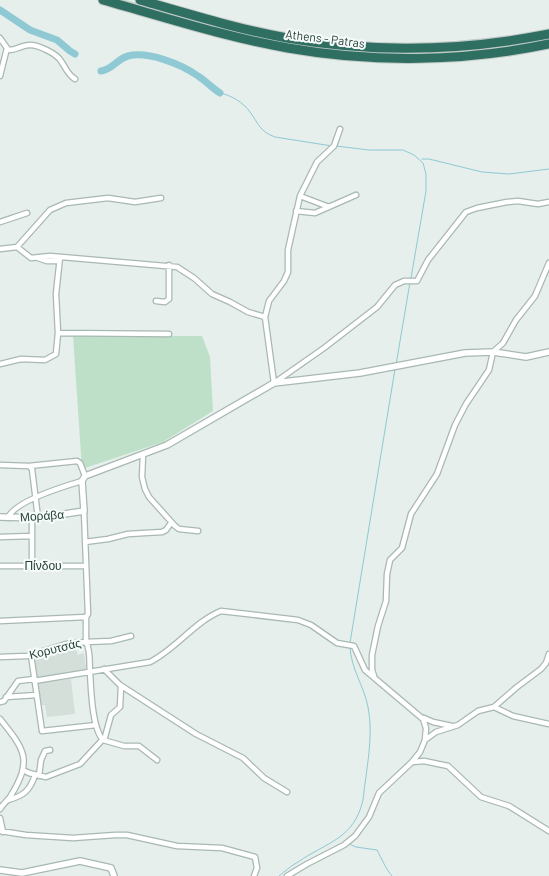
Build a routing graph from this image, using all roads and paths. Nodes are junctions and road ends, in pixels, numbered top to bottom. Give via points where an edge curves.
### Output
1 (103, 0) edge
2 (140, 0) edge
3 (549, 34) edge
4 (0, 38) edge
5 (549, 44) edge
6 (7, 50) junction
7 (0, 73) edge
8 (75, 79) dead end
9 (340, 129) dead end
10 (356, 195) dead end
11 (300, 196) junction
12 (161, 198) dead end
13 (549, 202) edge
14 (330, 207) junction
15 (296, 211) junction
16 (27, 213) dead end
17 (0, 222) edge
18 (17, 247) junction
19 (0, 250) edge
20 (59, 259) junction
21 (549, 263) edge
22 (169, 265) junction
23 (156, 301) dead end
24 (265, 317) junction
25 (58, 333) junction
26 (169, 334) dead end
27 (493, 352) junction
28 (549, 352) edge
29 (0, 364) edge
30 (274, 383) junction
31 (143, 455) junction
32 (0, 465) edge
33 (29, 466) junction
34 (84, 479) junction
35 (35, 499) junction
36 (84, 512) junction
37 (0, 517) edge
38 (8, 518) junction
39 (35, 518) junction
40 (171, 523) junction
41 (198, 531) dead end
42 (32, 536) junction
43 (0, 537) edge
44 (86, 542) junction
45 (0, 566) edge
46 (32, 566) junction
47 (86, 566) junction
48 (87, 616) junction
49 (0, 620) edge
50 (131, 636) dead end
51 (86, 642) junction
52 (549, 654) edge
53 (31, 655) junction
54 (0, 657) edge
55 (104, 669) junction
56 (90, 673) junction
57 (374, 676) junction
58 (34, 680) junction
59 (121, 686) junction
60 (37, 696) junction
61 (6, 697) junction
62 (0, 702) edge
63 (494, 707) junction
64 (421, 716) junction
65 (0, 719) edge
66 (549, 724) edge
67 (96, 725) junction
68 (454, 727) junction
69 (103, 740) junction
70 (425, 740) junction
71 (50, 750) dead end
72 (157, 760) dead end
73 (412, 762) junction
74 (22, 770) junction
75 (37, 776) junction
76 (287, 792) dead end
77 (8, 800) junction
78 (0, 809) edge
79 (0, 818) edge
80 (1, 831) edge
81 (549, 831) edge
82 (42, 869) junction
83 (0, 870) edge
84 (42, 876) edge
85 (114, 876) edge
86 (254, 876) edge
87 (287, 876) edge

1 - 5 highway, Athens - Patras via 247,40 340,55 445,57 494,54
2 - 3 highway, Athens - Patras via 259,32 346,45 464,46
4 - 6 street
6 - 7 street
6 - 8 street via 28,45 39,47 58,58
9 - 11 street via 334,146 314,166
10 - 14 street
11 - 14 street
11 - 15 street
12 - 18 street via 135,202 108,198 66,203 50,210
13 - 30 street via 530,204 514,201 468,211 428,260 419,279 400,282 393,287 377,307
14 - 15 street via 315,213
15 - 24 street via 288,250 288,272 269,301
16 - 17 street
18 - 19 street
18 - 20 street via 28,256
20 - 22 street
20 - 25 street
21 - 27 street via 531,303
22 - 23 street via 169,299
22 - 24 street via 181,269 212,294
24 - 30 street
25 - 26 street
25 - 29 street via 56,354 49,359 21,359
27 - 28 street via 526,356
27 - 30 street via 465,352 349,375
27 - 57 street via 488,370 456,425 434,480 411,514 402,548 390,562 386,604 372,655
30 - 31 street via 173,442
31 - 34 street
31 - 40 street via 144,489
32 - 33 street
33 - 34 street via 77,461
33 - 35 street via 33,473
34 - 35 street
34 - 36 street
35 - 38 street via 15,509
35 - 39 street
36 - 39 street, Μοράβα
36 - 44 street, Κορυτσάς
37 - 38 street, Μοράβα
38 - 39 street, Μοράβα
39 - 42 street
40 - 41 street via 179,529
40 - 44 street via 162,532
42 - 43 street
42 - 46 street
44 - 47 street, Κορυτσάς
45 - 46 street, Πίνδου
46 - 47 street, Πίνδου
47 - 48 street, Κορυτσάς
48 - 49 street
48 - 51 street, Κορυτσάς
50 - 51 street
51 - 53 street, Κορυτσάς via 66,644
51 - 56 street
52 - 63 street via 540,671
53 - 54 street, Κορυτσάς
53 - 58 street
55 - 56 street
55 - 57 street via 147,663 221,611 304,622 329,639 354,646 365,670
55 - 59 street
56 - 58 street
56 - 67 street
57 - 64 street
58 - 60 street
58 - 61 street via 18,681
59 - 69 street via 120,707 111,715
59 - 76 street via 196,734 243,758 264,778
60 - 61 street
60 - 67 street via 42,732
61 - 62 street
63 - 66 street via 513,716
63 - 68 street via 478,711
64 - 68 street
64 - 70 street via 426,725
65 - 74 street via 23,750
67 - 69 street
68 - 70 street via 436,732
69 - 72 street via 139,746
69 - 75 street via 80,764 50,777
70 - 73 street
71 - 75 street via 42,755
73 - 81 street via 448,766 481,797 510,806
73 - 87 street via 379,793 366,822 348,843
74 - 75 street
74 - 77 street via 21,779
75 - 77 street via 26,793
77 - 78 street
79 - 80 street
80 - 86 street via 82,838 122,835 177,846 222,848 255,857 257,868
82 - 83 street via 16,873
82 - 84 street
82 - 85 street via 80,861 111,868

